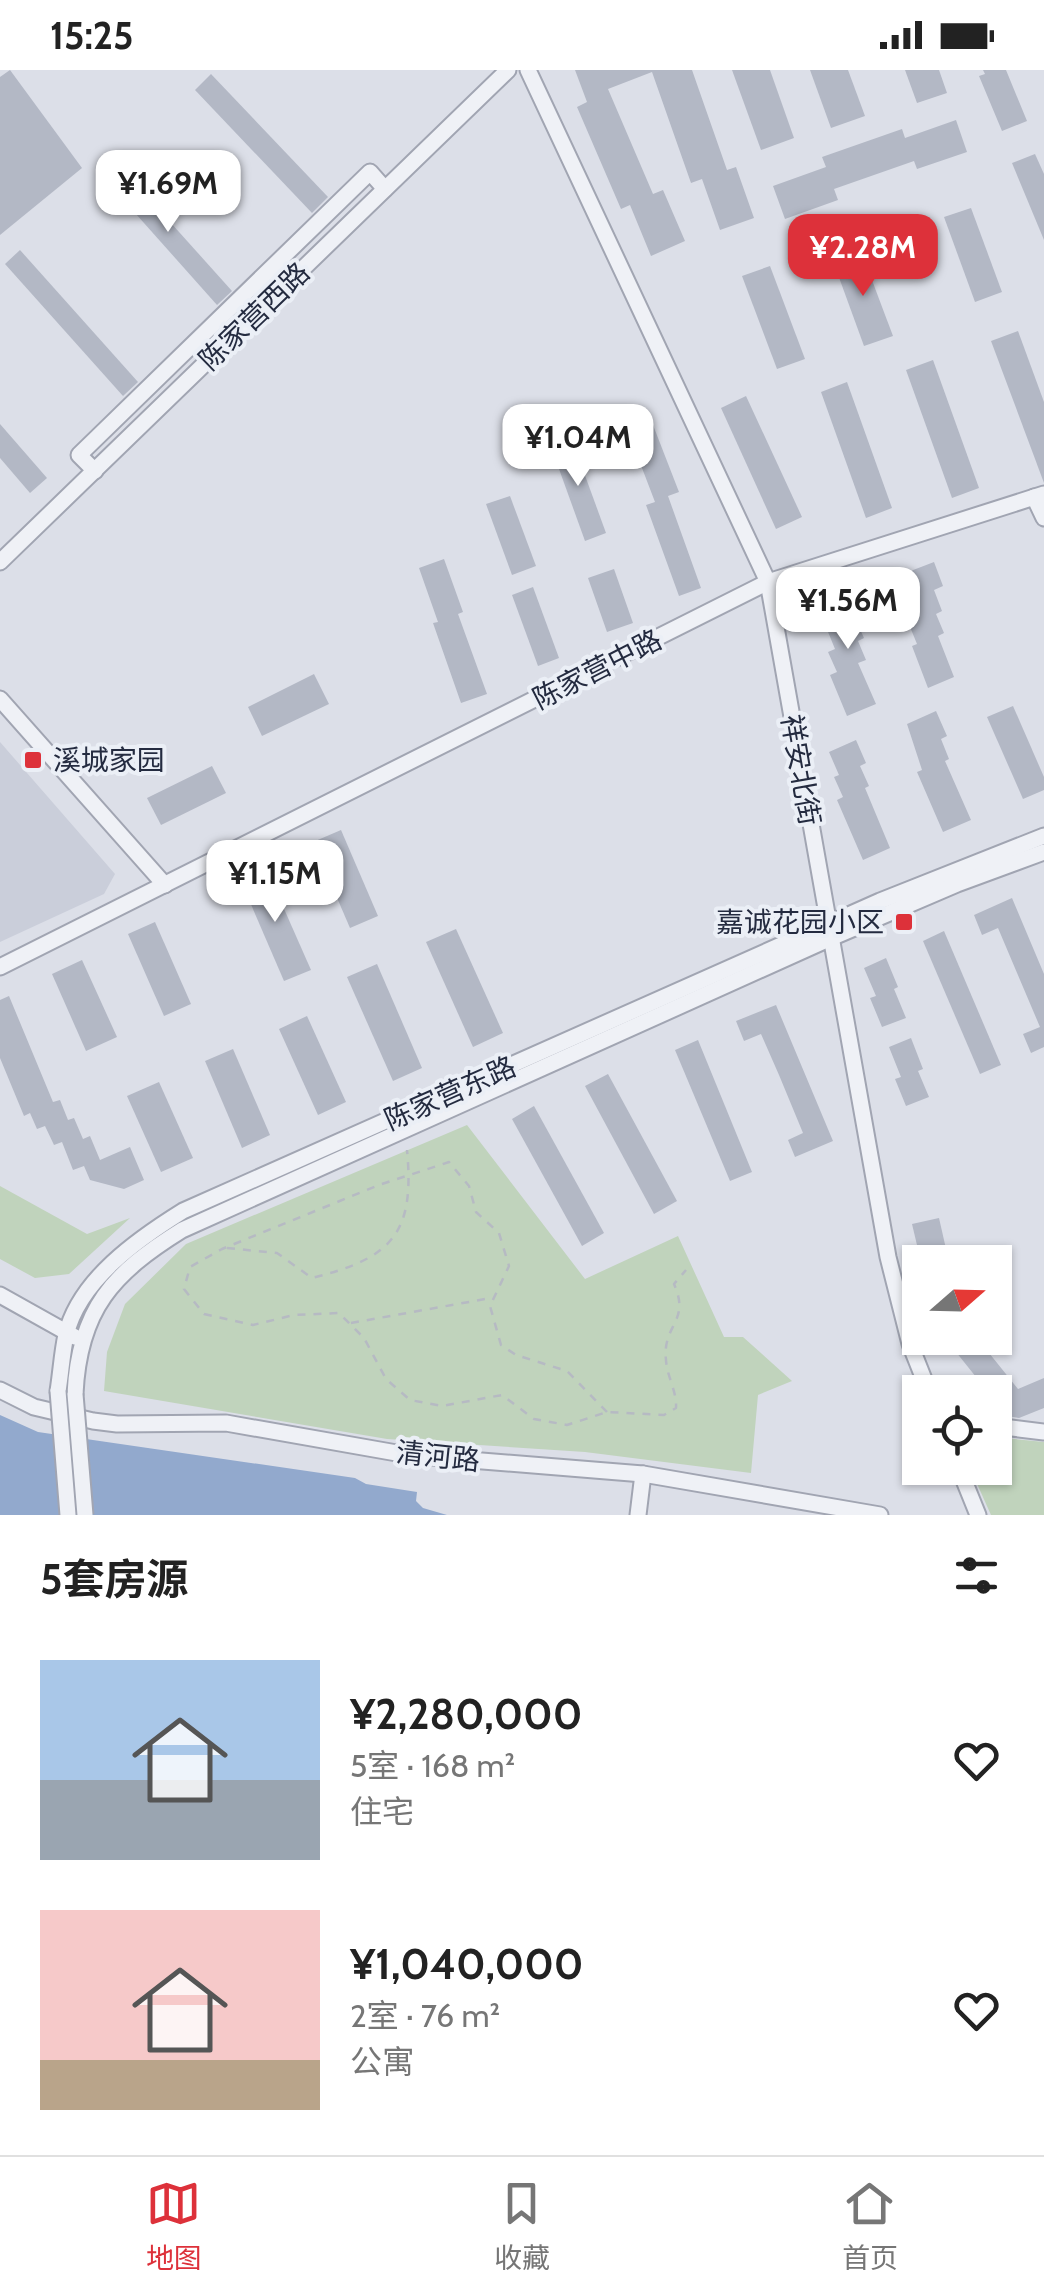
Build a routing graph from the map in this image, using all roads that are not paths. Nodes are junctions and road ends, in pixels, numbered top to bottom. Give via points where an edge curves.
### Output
1 (508, 70) edge
2 (528, 70) edge
3 (386, 189) junction
4 (95, 470) junction
5 (1039, 495) edge
6 (1044, 518) edge
7 (0, 562) edge
8 (768, 582) junction
9 (0, 699) edge
10 (1044, 836) edge
11 (1044, 852) edge
12 (165, 885) junction
13 (830, 931) junction
14 (0, 967) edge
15 (0, 1295) edge
16 (66, 1332) junction
17 (83, 1341) junction
18 (922, 1375) edge
19 (0, 1390) edge
20 (66, 1392) junction
21 (1012, 1428) edge
22 (1044, 1432) edge
23 (644, 1474) junction
24 (966, 1485) edge
25 (639, 1507) edge
26 (68, 1515) edge
27 (85, 1515) edge
28 (880, 1515) edge
29 (978, 1515) edge

1 - 3 street, 陈家营西路
2 - 8 street, 祥安北街
3 - 4 street, 陈家营西路
3 - 4 street via 370,172 342,199 79,455
4 - 7 street, 陈家营西路
5 - 6 street
5 - 8 street, 陈家营中路
8 - 12 street, 陈家营中路
8 - 13 street, 祥安北街
9 - 12 street
10 - 13 street, 陈家营东路
11 - 13 street, 陈家营东路
12 - 14 street, 陈家营中路
13 - 16 street, 陈家营东路 via 183,1211 122,1252 91,1286
13 - 17 street, 陈家营东路 via 182,1230 110,1286
13 - 18 street, 祥安北街 via 888,1257
15 - 16 street
16 - 17 street
16 - 20 street, 陈家营东路
17 - 20 street, 陈家营东路
19 - 23 street, 清河路 via 93,1421 226,1423 408,1455
20 - 26 street, 陈家营东路, bridge
20 - 27 street, 陈家营东路, bridge
21 - 22 street
23 - 25 street
23 - 28 street, 清河路
24 - 29 street

